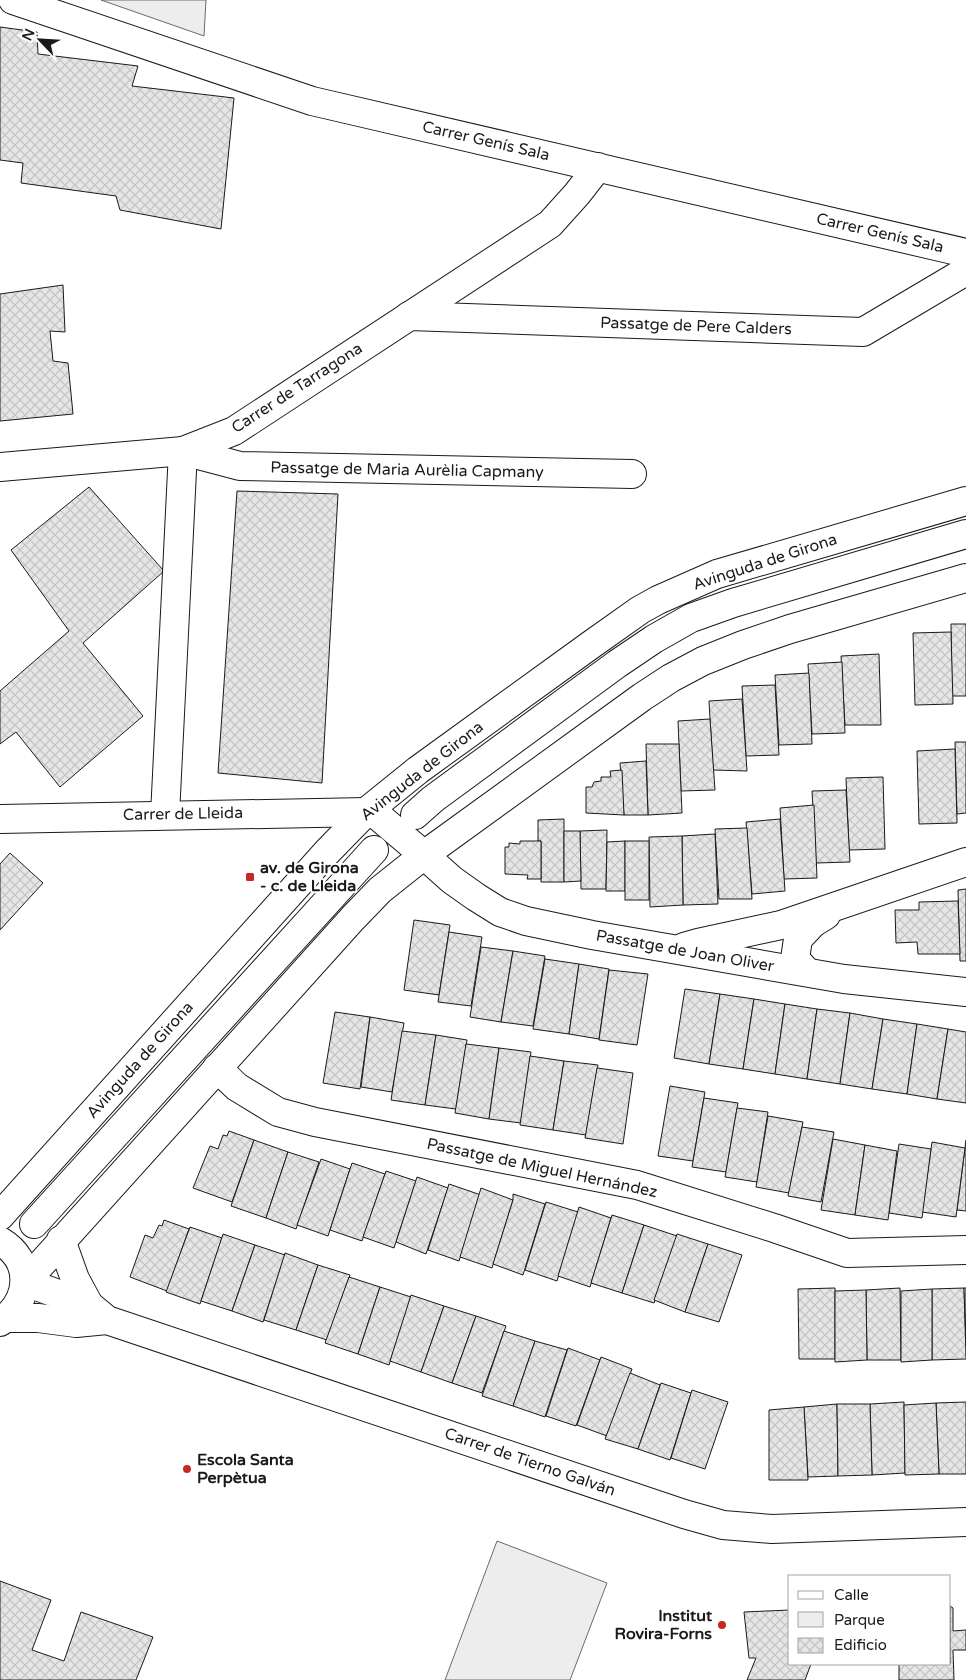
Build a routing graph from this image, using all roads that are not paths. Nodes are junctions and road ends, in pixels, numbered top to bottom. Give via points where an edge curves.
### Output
1 (14, 0) edge
2 (598, 167) junction
3 (966, 252) edge
4 (966, 271) edge
5 (409, 316) junction
6 (183, 451) junction
7 (0, 468) edge
8 (632, 474) dead end
9 (966, 501) edge
10 (966, 534) edge
11 (966, 578) edge
12 (366, 812) junction
13 (165, 815) junction
14 (415, 815) dead end
15 (0, 819) edge
16 (374, 850) dead end
17 (424, 855) junction
18 (966, 862) edge
19 (846, 903) junction
20 (678, 950) junction
21 (807, 972) junction
22 (966, 992) edge
23 (217, 1068) junction
24 (0, 1216) edge
25 (34, 1224) dead end
26 (62, 1240) junction
27 (0, 1241) edge
28 (966, 1250) edge
29 (25, 1282) junction
30 (98, 1313) junction
31 (3, 1320) edge
32 (966, 1522) edge

1 - 2 street, Carrer Genís Sala via 312,101
2 - 3 street, Carrer Genís Sala
2 - 5 street, Carrer de Tarragona via 550,224
4 - 5 street, Passatge de Pere Calders via 863,332
5 - 6 street, Carrer de Tarragona via 234,430
6 - 7 street
6 - 8 street, Passatge de Maria Aurèlia Capmany via 240,466
6 - 13 street
9 - 12 street, Avinguda de Girona via 717,574 658,600 418,770
10 - 14 street via 691,618 617,664
11 - 17 street via 790,629 703,661 642,697
12 - 13 street, Carrer de Lleida
12 - 17 street, Passatge de Joan Oliver via 378,816
12 - 24 street, Avinguda de Girona via 286,895
13 - 15 street, Carrer de Lleida
16 - 25 street
17 - 20 street, Passatge de Joan Oliver via 452,880 500,912 565,930
17 - 23 street via 373,897
18 - 19 street
19 - 20 street via 781,925 698,942
19 - 21 street via 813,923 798,938 794,959
20 - 21 street, Passatge de Joan Oliver
21 - 22 street, Passatge de Joan Oliver
23 - 26 street
23 - 28 street, Passatge de Miguel Hernández via 238,1087 278,1112 638,1185 847,1253
26 - 29 street
26 - 30 street via 75,1279
27 - 29 street via 14,1253
29 - 30 street, Carrer de Tierno Galván
29 - 31 street via 18,1305
30 - 31 street via 76,1323 38,1318
30 - 32 street, Carrer de Tierno Galván via 723,1526 772,1529

